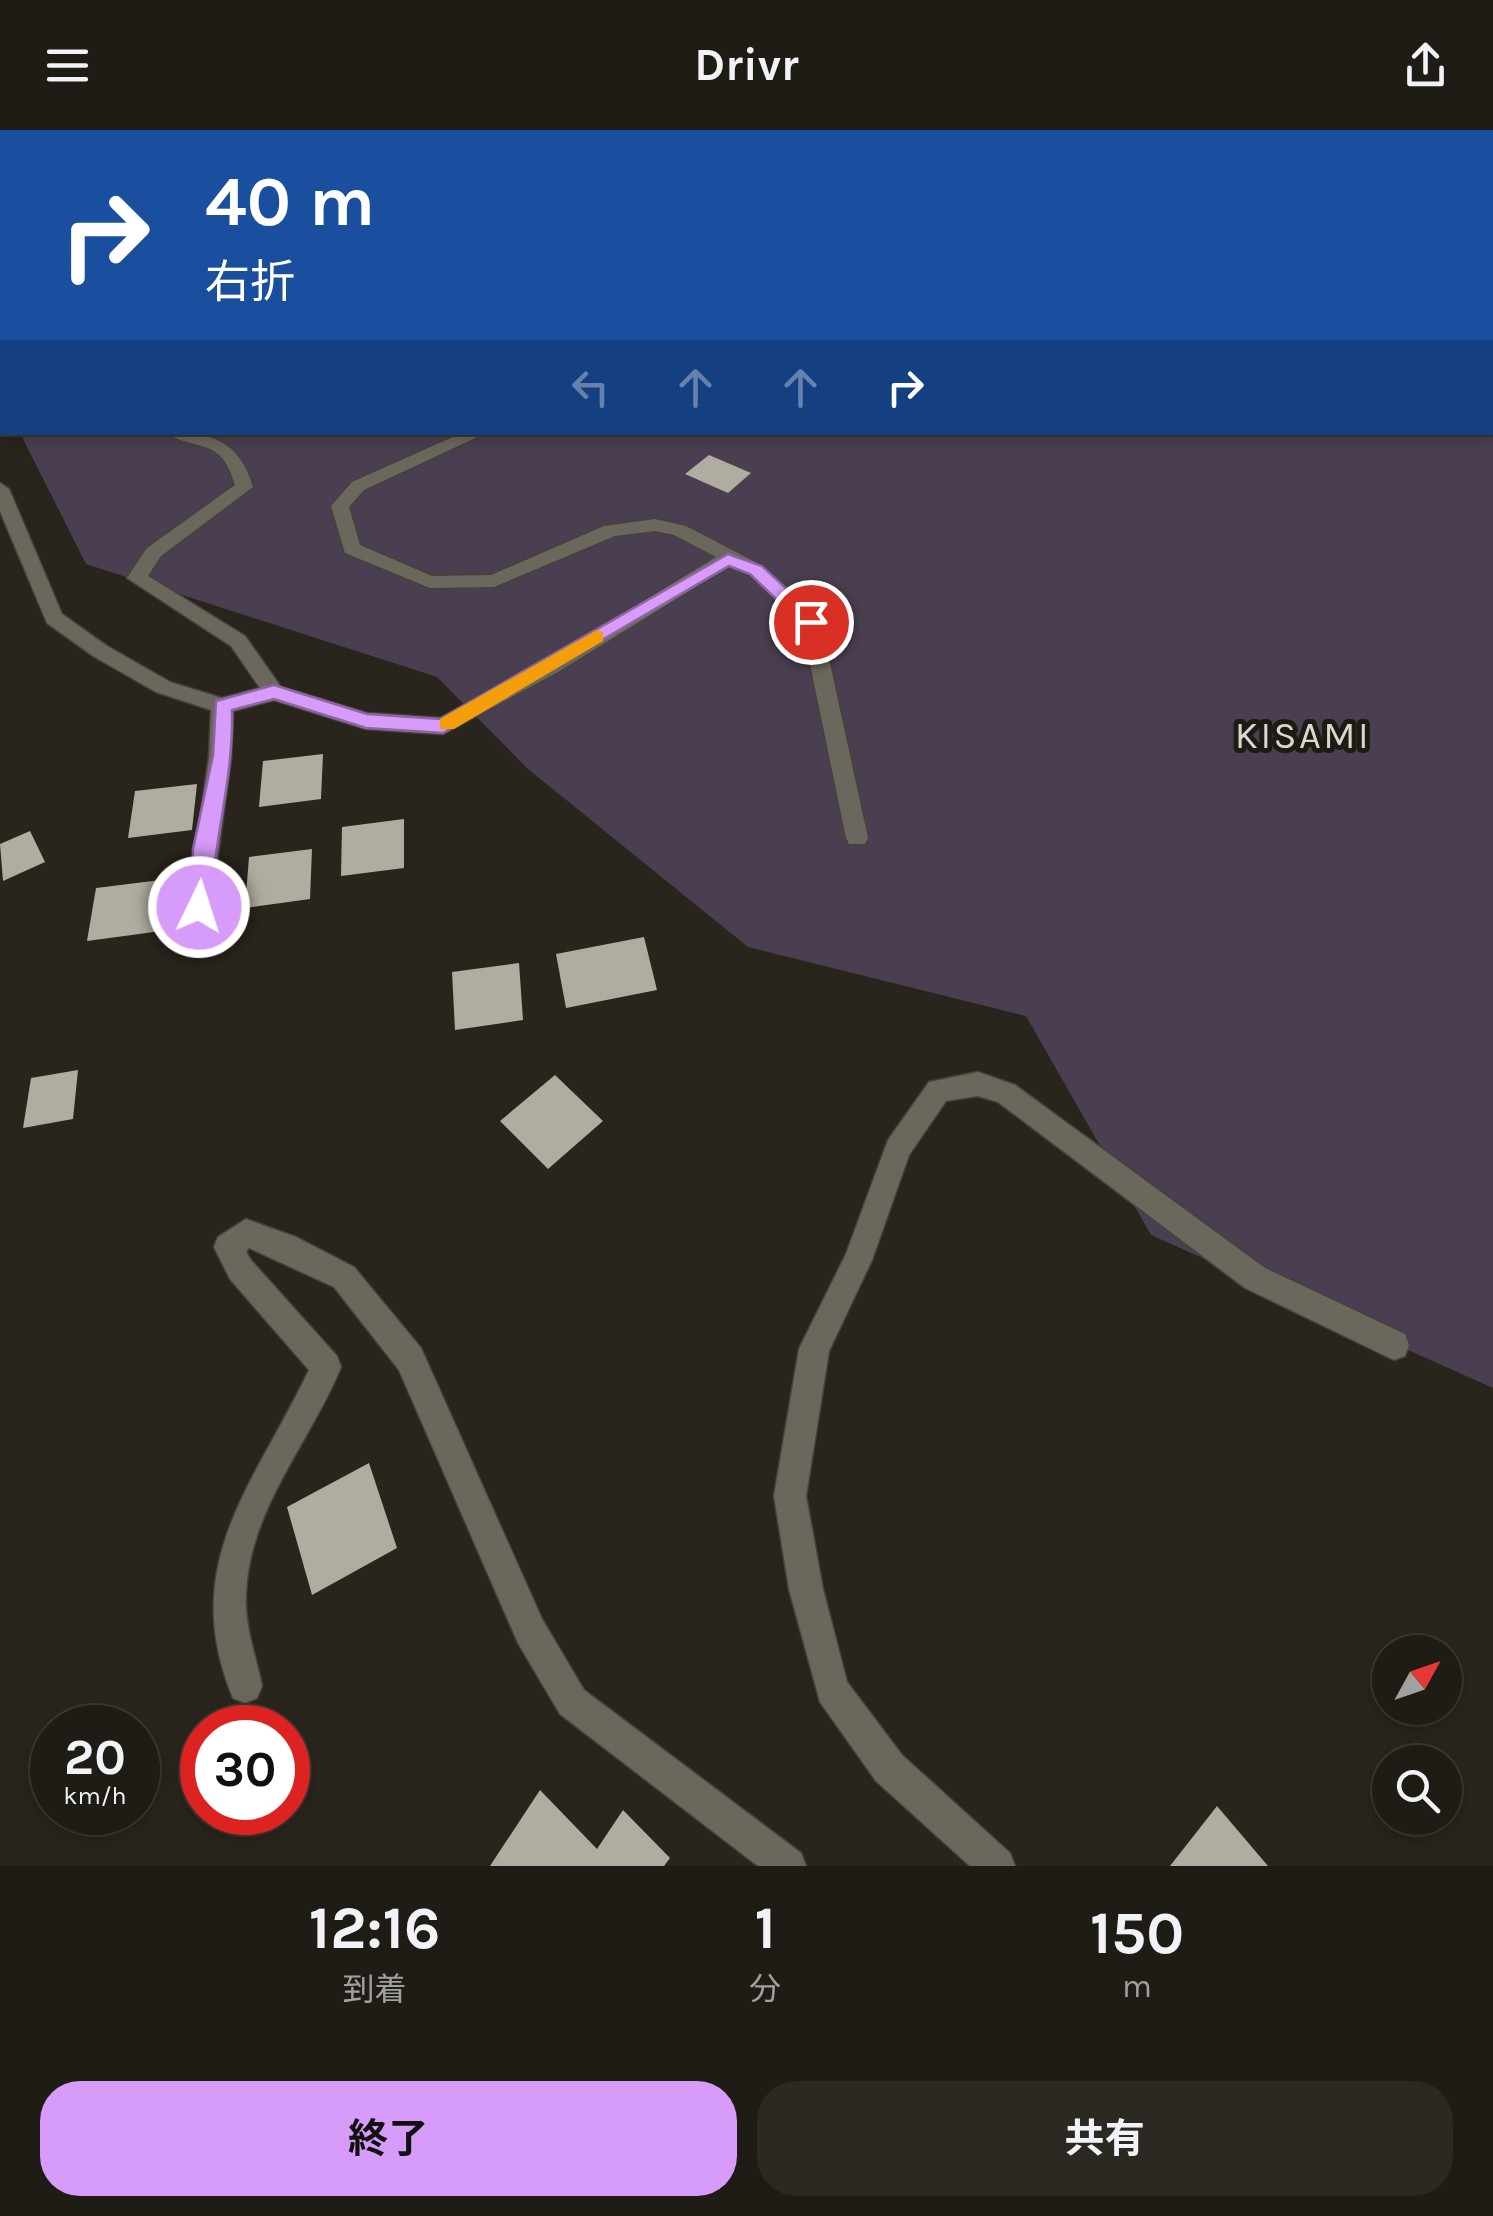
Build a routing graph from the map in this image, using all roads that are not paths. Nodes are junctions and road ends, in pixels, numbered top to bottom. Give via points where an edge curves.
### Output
1 (184, 435) edge
2 (473, 435) edge
3 (0, 489) edge
4 (728, 559) junction
5 (274, 692) junction
6 (222, 706) junction
7 (857, 838) dead end
8 (199, 907) dead end
9 (1394, 1345) dead end
10 (245, 1686) dead end
11 (788, 1866) edge
12 (998, 1866) edge

1 - 5 street via 219,444 238,460 244,487 154,552 137,578 238,640
2 - 4 street via 358,486 340,506 352,549 430,582 494,581 612,530 654,526 679,530
3 - 6 street via 54,618 163,688
4 - 5 street via 443,726 366,721
4 - 7 street via 756,570 811,622
5 - 6 street
6 - 8 street via 223,755 203,849
9 - 12 street via 1255,1278 1006,1093 978,1084 938,1090 898,1148 858,1260 814,1349 790,1496 832,1690 889,1768
10 - 11 street via 229,1596 244,1513 326,1367 240,1269 228,1247 246,1234 344,1277 410,1359 530,1631 572,1702

